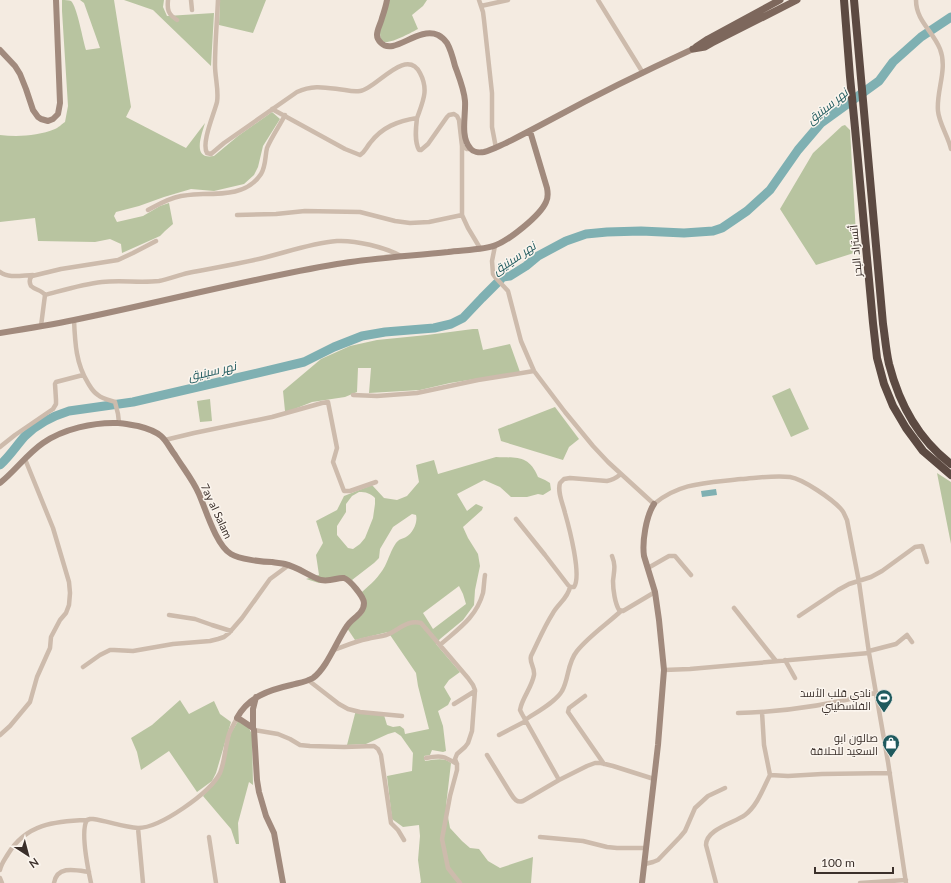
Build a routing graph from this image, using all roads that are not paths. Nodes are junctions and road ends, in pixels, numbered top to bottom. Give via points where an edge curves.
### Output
1 (56, 0) edge
2 (168, 0) edge
3 (191, 0) edge
4 (218, 0) edge
5 (387, 0) edge
6 (478, 0) edge
7 (508, 0) edge
8 (598, 0) edge
9 (780, 0) edge
10 (797, 0) edge
11 (844, 0) edge
12 (854, 0) edge
13 (916, 0) edge
14 (481, 6) junction
15 (192, 10) dead end
16 (177, 20) dead end
17 (693, 49) junction
18 (0, 50) edge
19 (643, 73) junction
20 (272, 109) junction
21 (285, 115) junction
22 (417, 118) junction
23 (530, 131) junction
24 (462, 146) junction
25 (496, 148) junction
26 (471, 149) junction
27 (951, 149) edge
28 (148, 210) dead end
29 (237, 215) dead end
30 (462, 215) junction
31 (156, 241) dead end
32 (495, 246) junction
33 (480, 248) junction
34 (402, 257) junction
35 (0, 272) edge
36 (35, 275) junction
37 (45, 295) junction
38 (74, 320) junction
39 (41, 326) junction
40 (0, 333) edge
41 (534, 371) junction
42 (83, 375) junction
43 (353, 395) dead end
44 (119, 423) junction
45 (165, 440) junction
46 (0, 446) edge
47 (25, 459) junction
48 (951, 464) edge
49 (621, 474) junction
50 (951, 475) edge
51 (376, 482) dead end
52 (0, 483) edge
53 (654, 504) junction
54 (516, 519) dead end
55 (612, 556) dead end
56 (927, 562) dead end
57 (288, 565) junction
58 (648, 568) junction
59 (485, 575) dead end
60 (691, 575) dead end
61 (859, 582) junction
62 (570, 587) junction
63 (655, 592) junction
64 (734, 608) dead end
65 (621, 611) junction
66 (169, 615) dead end
67 (799, 616) dead end
68 (231, 631) junction
69 (912, 642) dead end
70 (440, 645) junction
71 (334, 650) junction
72 (869, 652) junction
73 (785, 660) junction
74 (776, 661) junction
75 (83, 667) dead end
76 (664, 670) junction
77 (795, 678) dead end
78 (308, 680) junction
79 (475, 691) junction
80 (875, 693) junction
81 (585, 696) dead end
82 (256, 697) junction
83 (454, 704) dead end
84 (762, 712) junction
85 (738, 713) dead end
86 (402, 716) dead end
87 (237, 718) junction
88 (526, 721) junction
89 (254, 729) junction
90 (0, 735) edge
91 (499, 735) dead end
92 (487, 755) dead end
93 (426, 758) dead end
94 (457, 764) junction
95 (604, 764) junction
96 (890, 773) junction
97 (770, 776) junction
98 (654, 778) junction
99 (559, 780) junction
100 (725, 788) dead end
101 (87, 820) junction
102 (138, 828) junction
103 (209, 837) dead end
104 (540, 837) dead end
105 (404, 840) dead end
106 (646, 848) junction
107 (645, 864) junction
108 (0, 870) edge
109 (89, 872) junction
110 (0, 878) edge
111 (906, 881) edge
112 (2, 883) edge
113 (54, 883) edge
114 (91, 883) edge
115 (143, 883) edge
116 (216, 883) edge
117 (283, 883) edge
118 (460, 883) edge
119 (642, 883) edge
120 (716, 883) edge
121 (860, 883) edge

1 - 18 street via 60,104 58,114 53,119 48,121 35,114 20,74
2 - 16 street via 168,10
3 - 15 street
4 - 20 street via 215,67 218,94 206,139 206,153 213,153
5 - 26 street via 377,32 381,43 394,46 422,34 432,33 444,39 448,45 465,99 465,136
6 - 14 street
7 - 14 street
8 - 19 street
9 - 17 main road
10 - 17 main road via 705,47
11 - 50 highway, أتستراد البحر via 877,358 893,406 906,428 923,451
12 - 48 highway, أتستراد البحر via 888,362 896,388 914,425 928,443
13 - 27 street via 918,12 940,50 942,62 938,112
14 - 25 street via 488,52 492,127
17 - 19 street
19 - 23 street
20 - 21 street
20 - 22 street via 308,87 363,91 401,66 409,65 415,66 425,85
21 - 22 street via 345,149 360,154 364,153 370,143 384,130 394,124
21 - 28 street via 267,148 262,172 248,187 225,193 180,196 168,199
22 - 24 street via 417,147 420,150 452,114 458,118
23 - 25 street
23 - 32 street via 547,188 546,202 526,224
24 - 26 street
24 - 30 street
25 - 26 street via 481,152
29 - 30 street via 305,211 360,212 410,223 430,222
30 - 33 street
31 - 36 street via 118,260
32 - 33 street
32 - 41 street via 493,274 508,291 521,341
33 - 34 street
34 - 37 street via 367,244 335,241 160,280 98,283
34 - 38 street via 349,262 270,276
35 - 36 street via 8,276
36 - 37 street via 30,278 31,286
37 - 39 street
38 - 39 street
38 - 42 street via 77,356
39 - 40 street
41 - 43 street via 417,393
41 - 49 street via 593,446
42 - 44 street via 96,394 115,402
42 - 46 street via 56,382 56,404 53,409
44 - 45 street, 7ay al Salam via 151,430
44 - 47 street, 7ay al Salam via 88,426 52,437
45 - 51 street via 328,402 337,448 333,462 344,492
45 - 57 street, 7ay al Salam via 192,482 216,535 227,552 238,557
47 - 52 street, 7ay al Salam
47 - 90 street via 53,528 69,582 69,605 51,637 50,648 30,702
49 - 53 street
49 - 62 street via 616,479 607,481 570,478 560,483 559,490 576,566 577,582 574,587
53 - 58 street via 649,513 643,544
53 - 61 street via 675,490 711,481 762,477 795,478 814,488 843,510
54 - 62 street
55 - 65 street via 615,562 614,592 617,606
56 - 61 street via 922,546 915,547 882,571
57 - 68 street via 270,580
57 - 71 street, 7ay al Salam via 323,580 346,579 362,597 364,603 361,611 349,623
58 - 60 street via 673,555
58 - 63 street
59 - 70 street via 479,606 469,620
61 - 67 street via 838,590
61 - 72 street
62 - 88 street via 544,628 530,659 534,674 520,710
63 - 65 street
63 - 76 street
64 - 74 street
65 - 88 street via 576,652 557,698
66 - 68 street via 195,619
68 - 75 street via 224,637 214,640 133,651 110,650
69 - 72 street via 907,635 896,644
70 - 71 street via 421,623 416,621 387,635
70 - 79 street via 468,678
71 - 78 street, 7ay al Salam via 320,670
72 - 73 street
72 - 80 street
73 - 74 street
73 - 77 street
74 - 76 street
76 - 98 street
78 - 82 street, 7ay al Salam
78 - 86 street via 348,709
79 - 83 street
79 - 94 street via 472,730 466,747 454,759
80 - 84 street via 834,703
80 - 96 street
81 - 95 street via 569,708 568,712
82 - 87 street
82 - 89 street via 253,709
84 - 85 street
84 - 97 street via 764,745
87 - 89 street
87 - 102 street via 229,734 220,772 208,789 165,819
88 - 91 street
88 - 99 street
89 - 105 street via 278,734 310,746 376,747 381,755 391,823
89 - 117 street via 259,792 274,833
92 - 99 street via 518,802
93 - 94 street via 438,756
94 - 118 street via 442,838 448,868
95 - 98 street
95 - 99 street via 591,764
96 - 97 street
96 - 111 street
97 - 120 street via 756,804 744,816 708,836 706,845
98 - 106 street
100 - 107 street via 708,796 695,808 680,837 658,860
101 - 102 street via 90,818
101 - 108 street via 58,822 34,829 18,840
101 - 109 street via 84,836
102 - 115 street
103 - 116 street
104 - 106 street via 583,841 607,847
106 - 107 street
107 - 119 street
109 - 113 street via 65,870 57,875
109 - 114 street
110 - 112 street
111 - 121 street

